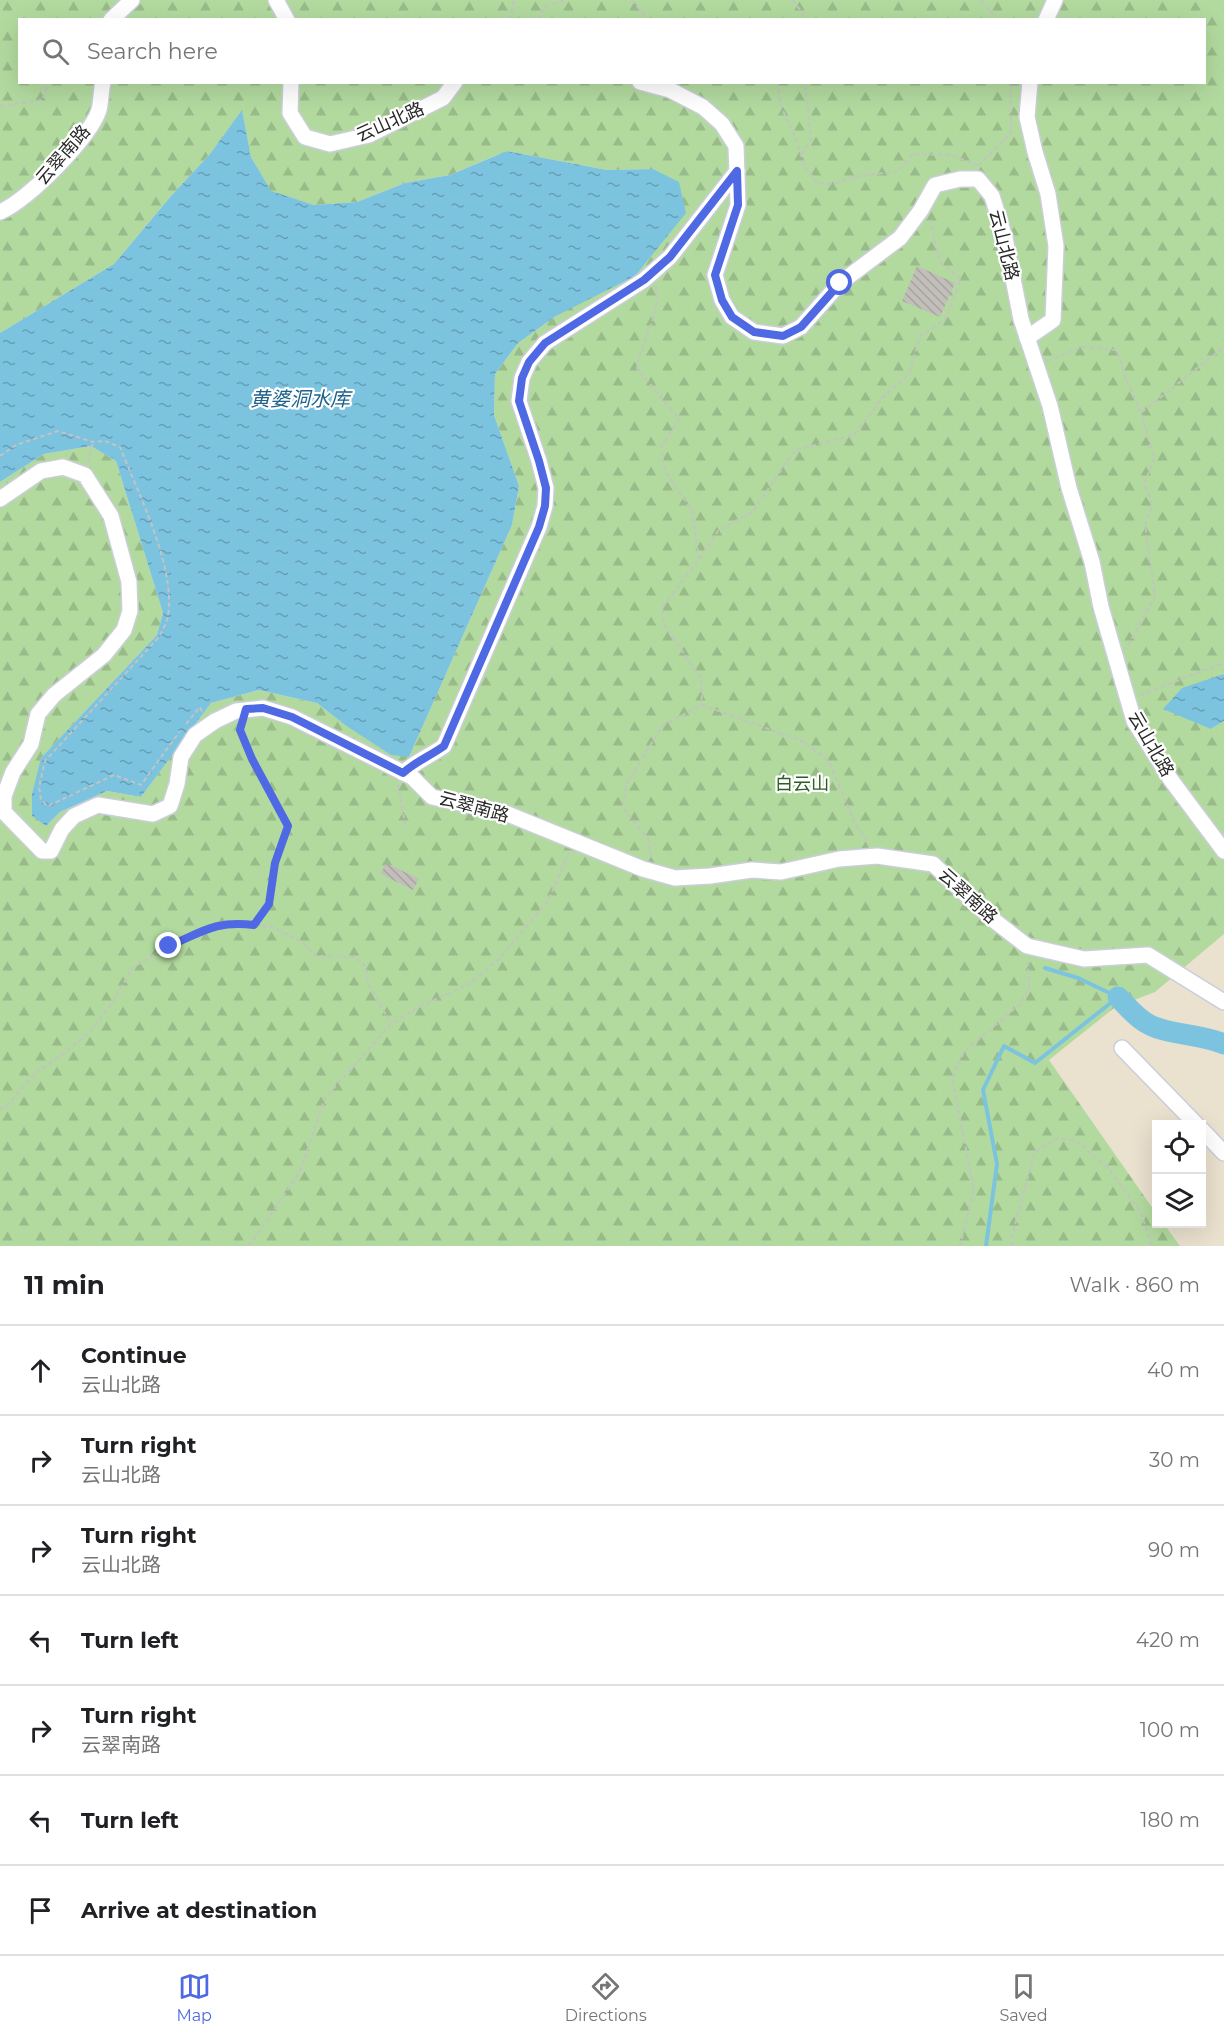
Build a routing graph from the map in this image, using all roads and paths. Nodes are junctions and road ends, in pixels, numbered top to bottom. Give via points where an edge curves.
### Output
1 (132, 0) edge
2 (276, 0) edge
3 (514, 0) edge
4 (566, 0) edge
5 (793, 0) edge
6 (981, 0) edge
7 (1056, 0) edge
8 (634, 1) edge
9 (113, 18) edge
10 (286, 18) edge
11 (510, 18) edge
12 (539, 18) edge
13 (647, 18) edge
14 (806, 18) edge
15 (995, 18) edge
16 (1047, 18) edge
17 (48, 84) edge
18 (103, 84) edge
19 (291, 84) edge
20 (454, 84) edge
21 (648, 84) edge
22 (778, 84) edge
23 (805, 84) edge
24 (1011, 84) edge
25 (1030, 84) edge
26 (0, 105) edge
27 (801, 155) junction
28 (737, 171) junction
29 (978, 172) junction
30 (0, 212) edge
31 (930, 221) dead end
32 (653, 272) junction
33 (1027, 338) junction
34 (1224, 346) edge
35 (1036, 365) junction
36 (1141, 412) junction
37 (93, 442) dead end
38 (85, 475) junction
39 (0, 499) edge
40 (699, 559) junction
41 (1224, 663) edge
42 (1117, 665) junction
43 (1127, 700) junction
44 (702, 705) junction
45 (246, 709) junction
46 (400, 772) junction
47 (406, 829) dead end
48 (573, 842) junction
49 (1224, 851) edge
50 (877, 856) junction
51 (653, 872) junction
52 (254, 925) junction
53 (1027, 946) junction
54 (1224, 1002) edge
55 (391, 1024) junction
56 (1122, 1048) dead end
57 (0, 1109) edge
58 (1191, 1120) edge
59 (1206, 1134) edge
60 (1224, 1153) edge
61 (249, 1246) edge
62 (960, 1246) edge
63 (1012, 1246) edge
64 (1152, 1246) edge

1 - 9 street
2 - 10 street
3 - 11 path
4 - 12 path via 545,6
5 - 14 path
6 - 15 path
7 - 16 street
8 - 13 path
17 - 26 path via 42,100
18 - 30 street, 云翠南路 via 98,111 79,142 48,176 12,207
19 - 20 street, 云山北路 via 290,113 305,137 330,144 369,135 405,118 443,98
21 - 28 street via 670,90 703,107 722,124 736,146
22 - 27 path via 780,104
23 - 27 path via 811,140
24 - 29 path via 1011,133
25 - 33 street via 1027,117 1048,194 1056,246 1053,320
27 - 29 path via 817,183 833,184 898,171 913,154 951,155
28 - 29 street via 738,205 715,275 732,317 754,332 783,336 801,327 840,283 900,238 935,186
28 - 32 street via 670,257
29 - 33 street, 云山北路 via 992,196 1005,238
31 - 40 path via 940,262 961,279 945,320 920,336 909,375 882,398 854,435 795,450 753,511 718,531
32 - 40 path via 658,300 639,351 637,368 679,419 661,447 665,471 692,511
32 - 46 street via 545,343 529,362 519,401 546,488 539,527 444,746
33 - 35 street, 云山北路
34 - 36 path
35 - 36 path via 1083,347 1117,350
35 - 42 street, 云山北路
36 - 42 path via 1154,459 1144,484 1153,505 1145,524 1155,596
37 - 38 path
38 - 39 street via 63,467 41,471
38 - 45 street, 云翠南路 via 111,516 129,582 130,611 124,630 104,656 54,695 38,714 31,744 13,772 4,796 4,812 42,851 51,851 62,828 74,816 98,805 153,814 170,806 181,757 195,735 214,721
40 - 44 path via 662,608 664,625 701,678
41 - 43 path
42 - 43 street, 云山北路
43 - 49 street, 云山北路 via 1134,721 1171,780
44 - 50 path via 802,741 829,761 855,824
44 - 51 path via 662,726 626,785 623,808 648,840
45 - 46 street, 云翠南路 via 263,708 292,717
45 - 52 path via 240,730 288,826 275,863 269,904
46 - 47 path via 396,775
46 - 48 street, 云翠南路 via 412,777 432,797 505,813
48 - 51 street, 云翠南路
48 - 55 path via 548,901 499,959 469,984
50 - 51 street, 云翠南路 via 839,859 781,872 752,870 675,878
50 - 53 street, 云翠南路 via 933,864
52 - 55 path via 282,931 301,941 316,956 356,957 366,966 368,983
52 - 57 path via 218,924 132,968 92,1030 36,1073
53 - 54 street, 云翠南路 via 1084,959 1148,955
53 - 62 path via 1029,989 1019,1005 964,1052 952,1078 974,1189
55 - 61 path via 325,1098 300,1172
56 - 58 street
59 - 60 street
63 - 64 path via 1035,1152 1056,1139 1076,1140 1109,1169 1142,1213

